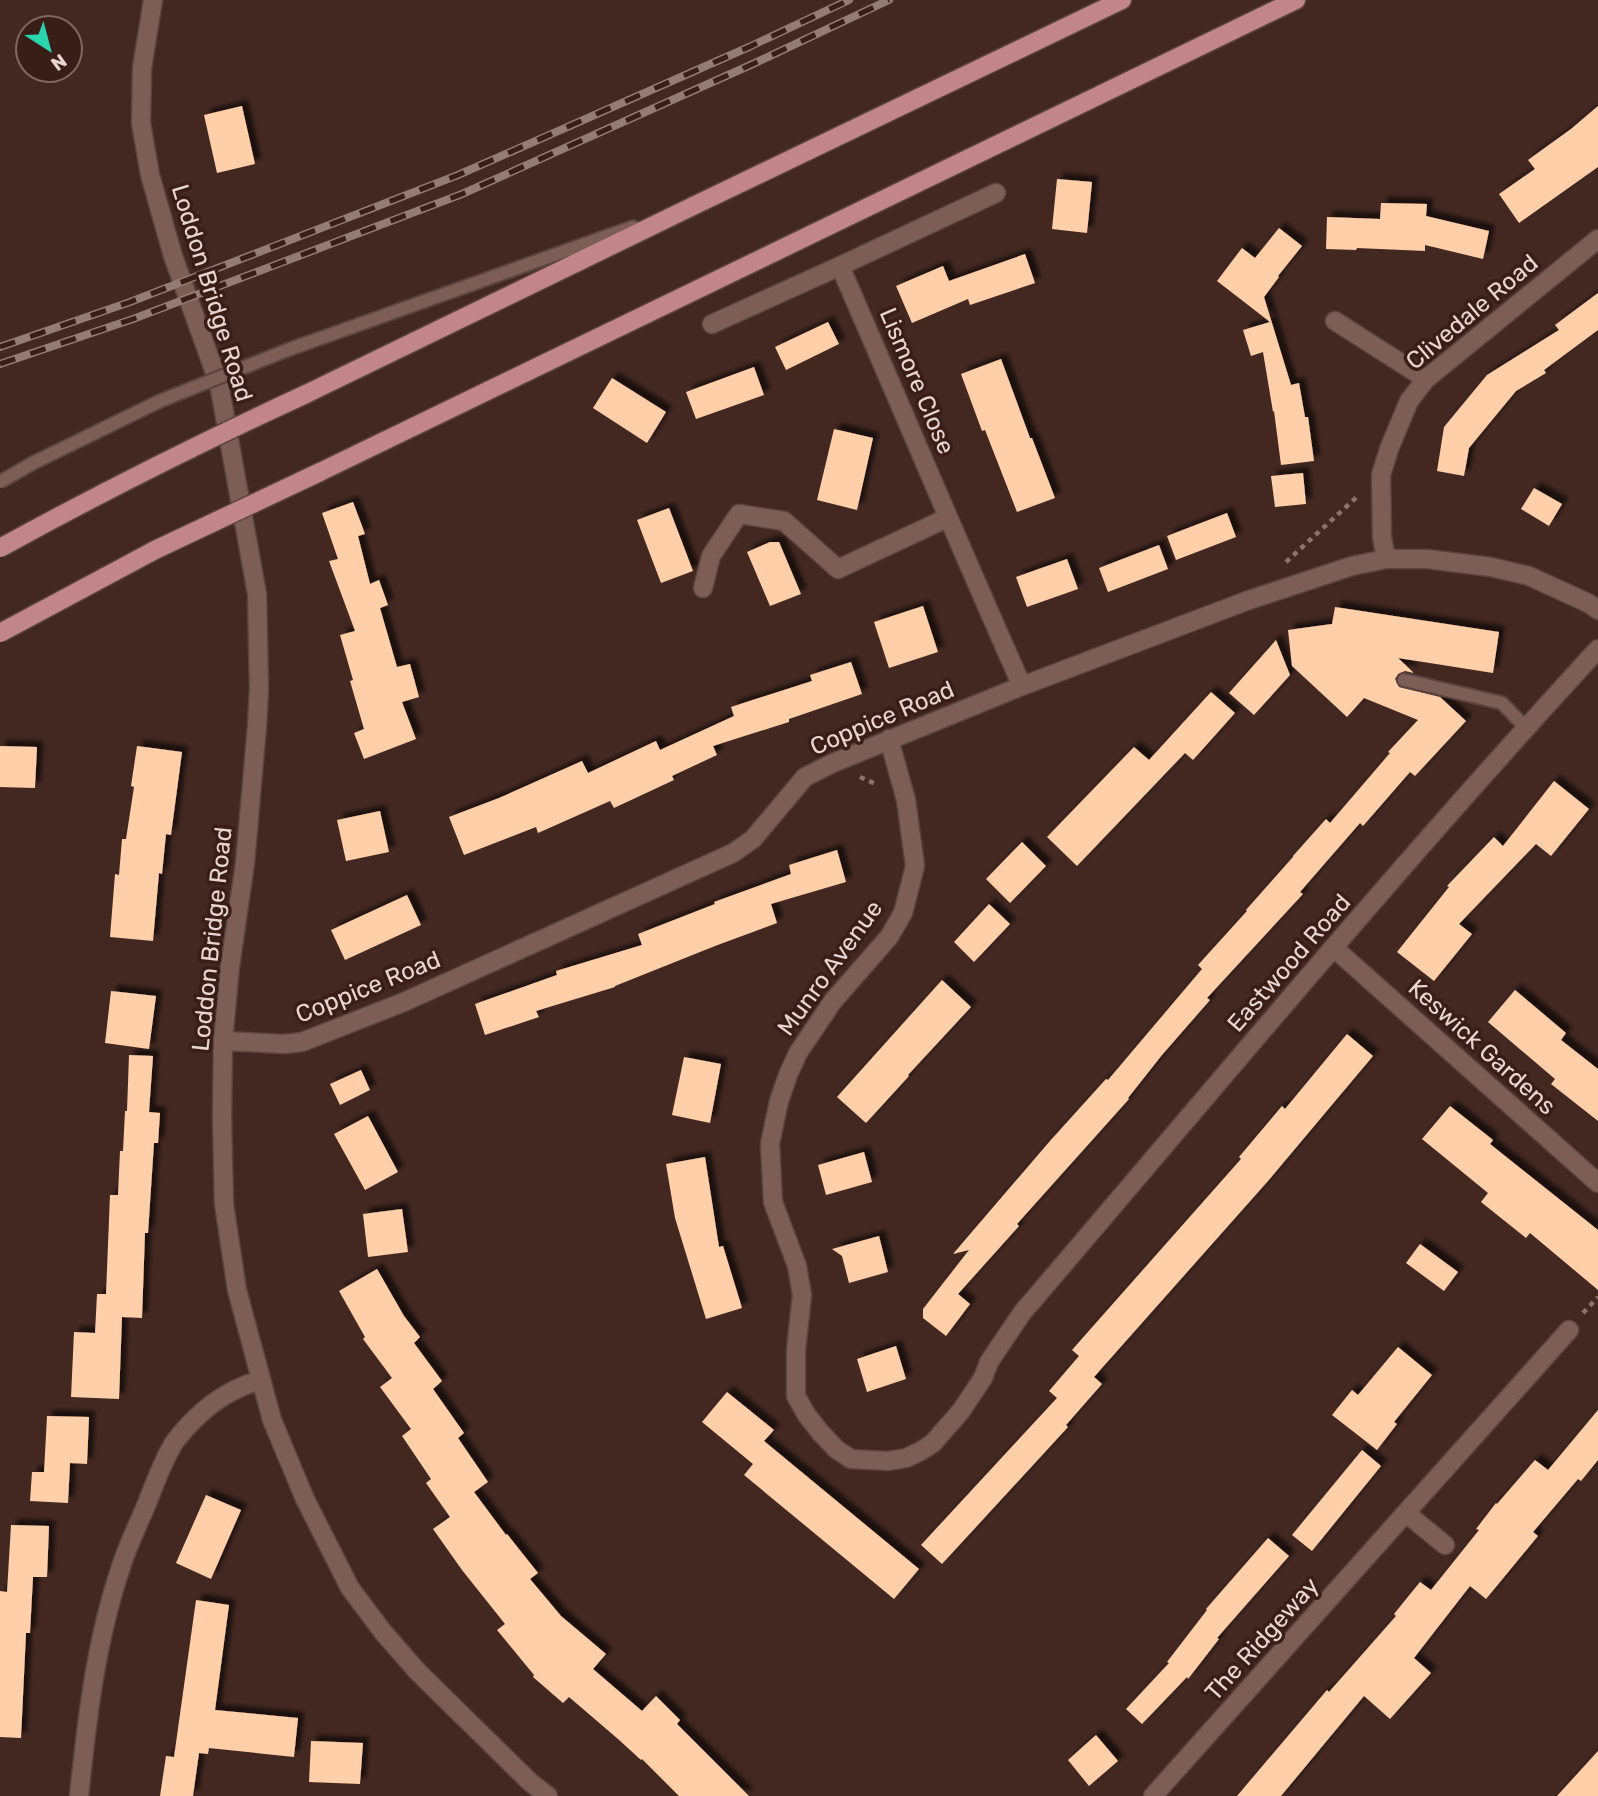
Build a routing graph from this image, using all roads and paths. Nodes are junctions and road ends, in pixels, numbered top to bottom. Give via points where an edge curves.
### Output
1 (153, 0) edge
2 (1122, 0) edge
3 (1296, 0) edge
4 (996, 193) dead end
5 (689, 208) junction
6 (1598, 239) edge
7 (840, 266) junction
8 (1335, 321) dead end
9 (712, 324) dead end
10 (1426, 379) junction
11 (1381, 475) junction
12 (0, 482) edge
13 (947, 518) junction
14 (0, 548) edge
15 (1386, 559) junction
16 (1284, 564) dead end
17 (703, 588) dead end
18 (1598, 610) edge
19 (0, 634) edge
20 (1598, 649) edge
21 (1404, 680) dead end
22 (1022, 686) junction
23 (1526, 728) junction
24 (889, 739) junction
25 (833, 763) junction
26 (906, 800) junction
27 (1334, 948) junction
28 (223, 1041) junction
29 (1598, 1183) edge
30 (1022, 1313) joint
31 (1569, 1330) dead end
32 (261, 1380) junction
33 (1406, 1513) junction
34 (1446, 1545) dead end
35 (79, 1796) edge
36 (548, 1796) edge
37 (1153, 1796) edge

1 - 28 street, Loddon Bridge Road via 142,68 141,123 150,175 173,256 219,384 257,594 257,726
2 - 5 main road
3 - 19 main road, bridge via 155,550
4 - 7 street
5 - 12 lane, bridge via 290,349 160,401
5 - 14 main road, bridge via 190,448
6 - 10 street, Clivedale Road
7 - 9 street
7 - 13 street, Lismore Close
8 - 10 street
10 - 11 street, Clivedale Road via 1409,401
11 - 15 street, Clivedale Road
11 - 16 path
13 - 17 street via 838,569 784,521 739,514 711,556
13 - 22 street, Lismore Close
15 - 18 street, Coppice Road via 1492,567 1529,576
15 - 22 street, Coppice Road via 1249,600
20 - 23 street, Eastwood Road
21 - 23 lane via 1503,703
22 - 24 street, Coppice Road
23 - 27 street, Eastwood Road
24 - 25 street, Coppice Road
24 - 26 street, Munro Avenue
25 - 26 path
25 - 28 street, Coppice Road via 805,776 753,839 733,853 404,1002 302,1042
26 - 30 street, Munro Avenue via 915,866 902,913 889,937 834,1001 798,1053 779,1101 770,1144 773,1202 797,1266 802,1295 796,1396 820,1432 850,1460 906,1458 933,1443 961,1411
27 - 29 street, Keswick Gardens
27 - 30 street, Eastwood Road
28 - 32 street, Loddon Bridge Road via 224,1204 237,1290
31 - 33 street, The Ridgeway
32 - 35 street via 224,1395 201,1413 175,1442 156,1480 121,1566 107,1615
32 - 36 street, Loddon Bridge Road via 300,1488 350,1588 417,1671
33 - 34 street
33 - 37 street, The Ridgeway

